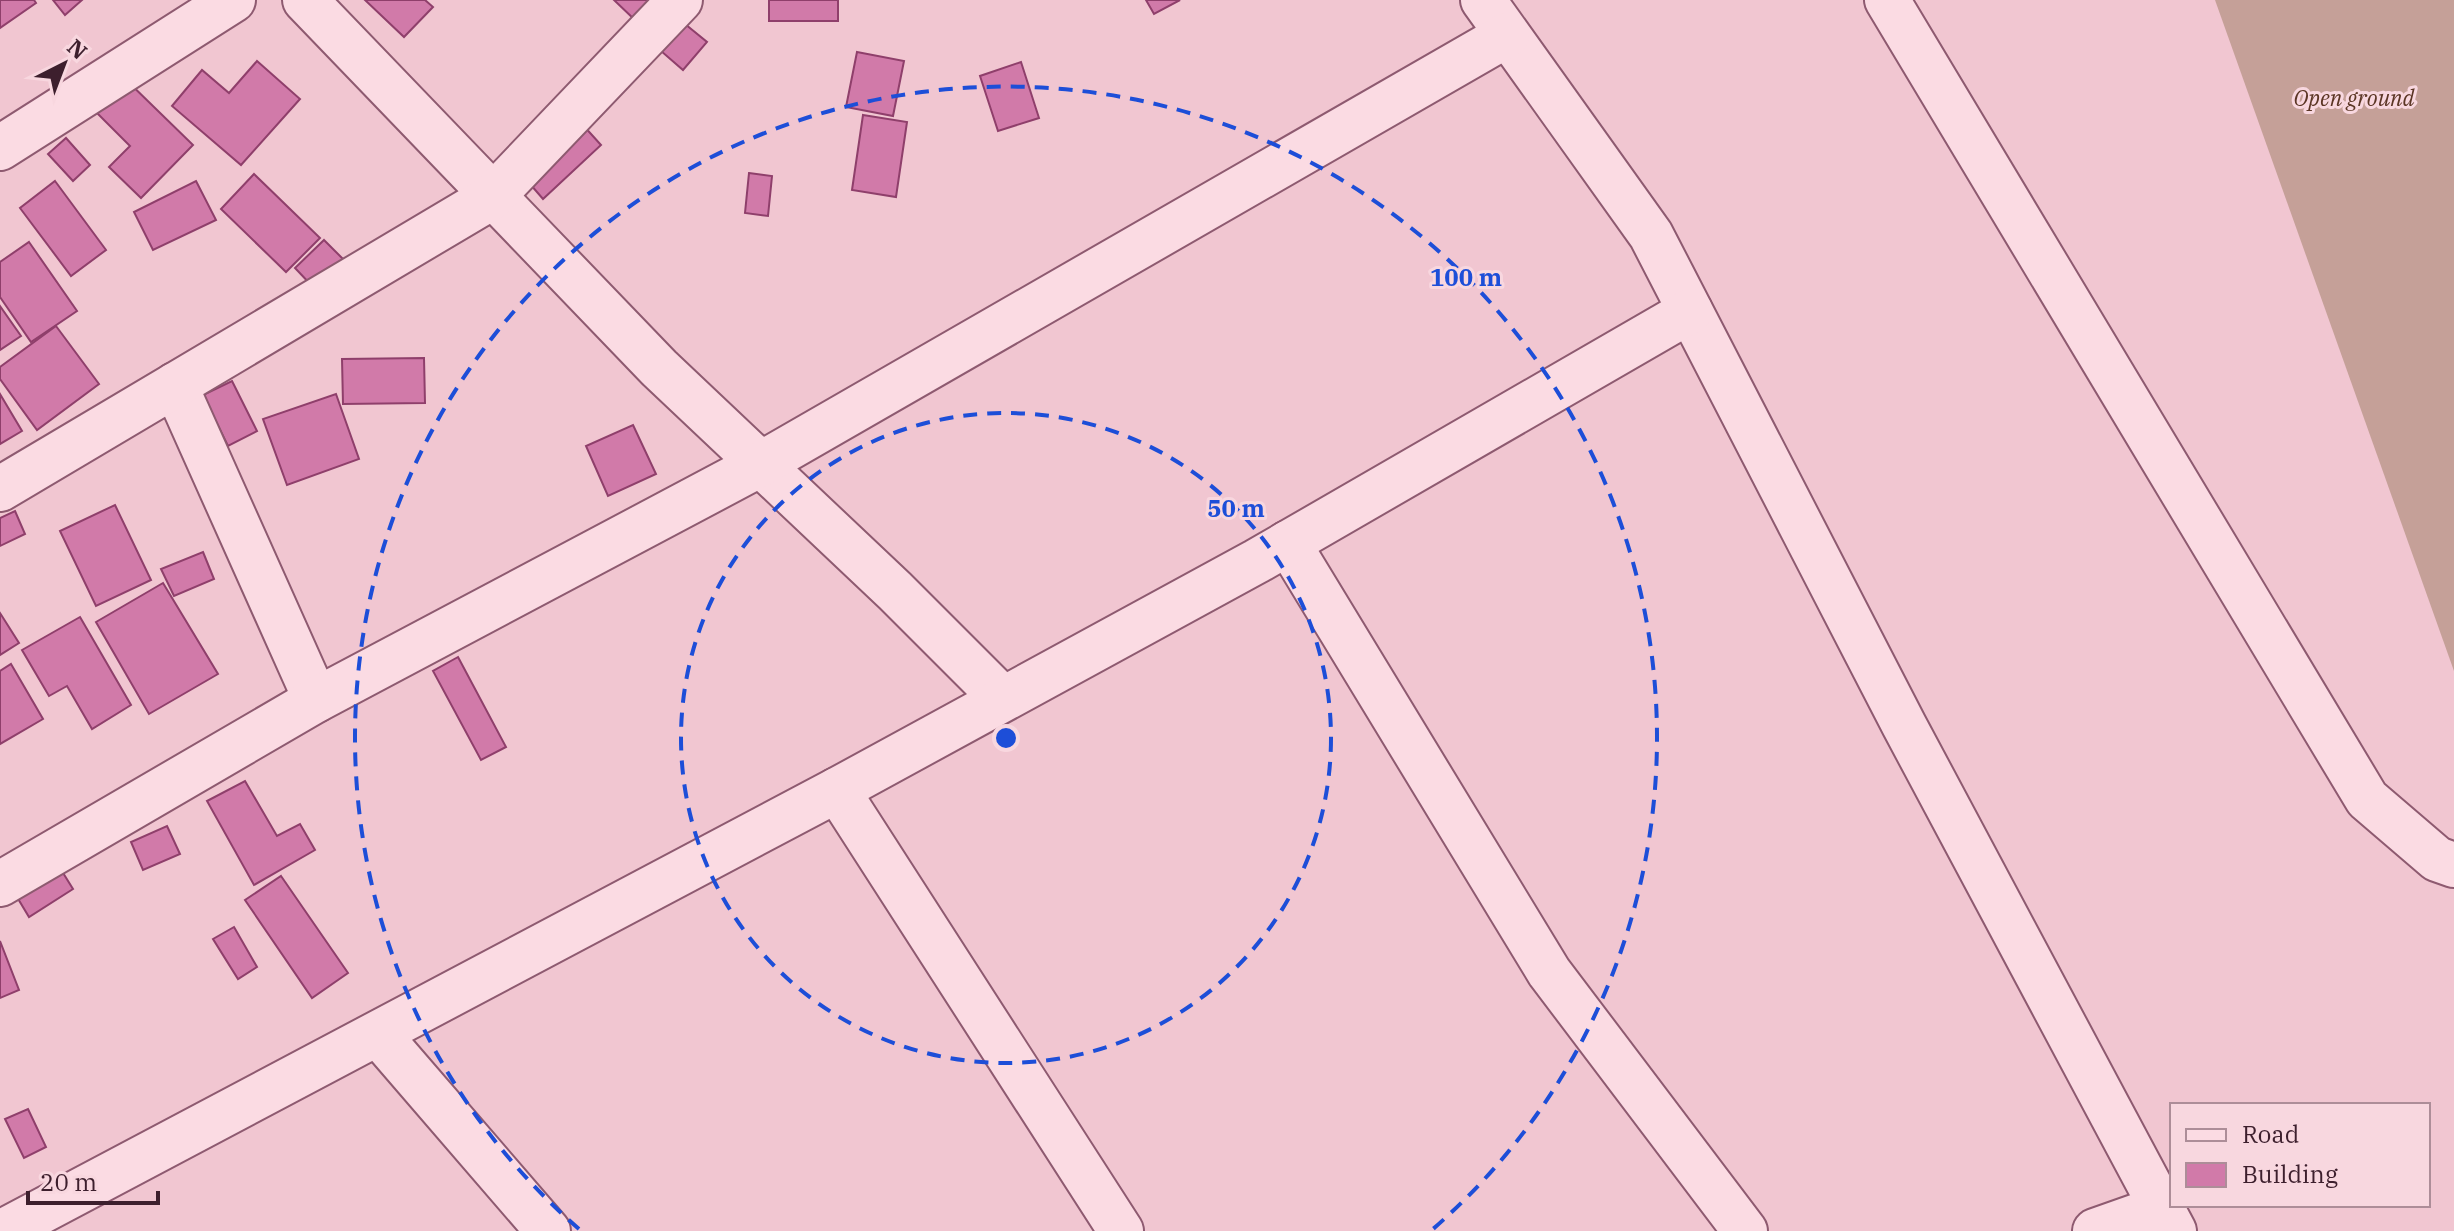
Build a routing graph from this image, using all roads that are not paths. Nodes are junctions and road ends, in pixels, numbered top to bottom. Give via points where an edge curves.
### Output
1 (233, 0) edge
2 (305, 0) edge
3 (680, 0) edge
4 (1887, 0) edge
5 (1495, 17) edge
6 (0, 148) edge
7 (492, 197) junction
8 (1690, 311) junction
9 (175, 385) junction
10 (761, 464) junction
11 (0, 489) edge
12 (1288, 543) junction
13 (1002, 698) junction
14 (316, 700) junction
15 (837, 790) junction
16 (2454, 865) edge
17 (0, 884) edge
18 (378, 1034) junction
19 (2168, 1219) edge
20 (4, 1231) edge
21 (548, 1231) edge
22 (1121, 1231) edge
23 (1745, 1231) edge
24 (2095, 1231) edge

1 - 6 street
2 - 7 street
3 - 7 street
4 - 16 street via 2367,799 2437,859
5 - 8 street via 1651,235
5 - 10 street
7 - 9 street
7 - 10 street
8 - 12 street
8 - 19 street
9 - 11 street
9 - 14 street
10 - 13 street
10 - 14 street
12 - 13 street
12 - 23 street via 1549,972
13 - 15 street
14 - 17 street
15 - 18 street
15 - 22 street
18 - 20 street
18 - 21 street
19 - 24 street

